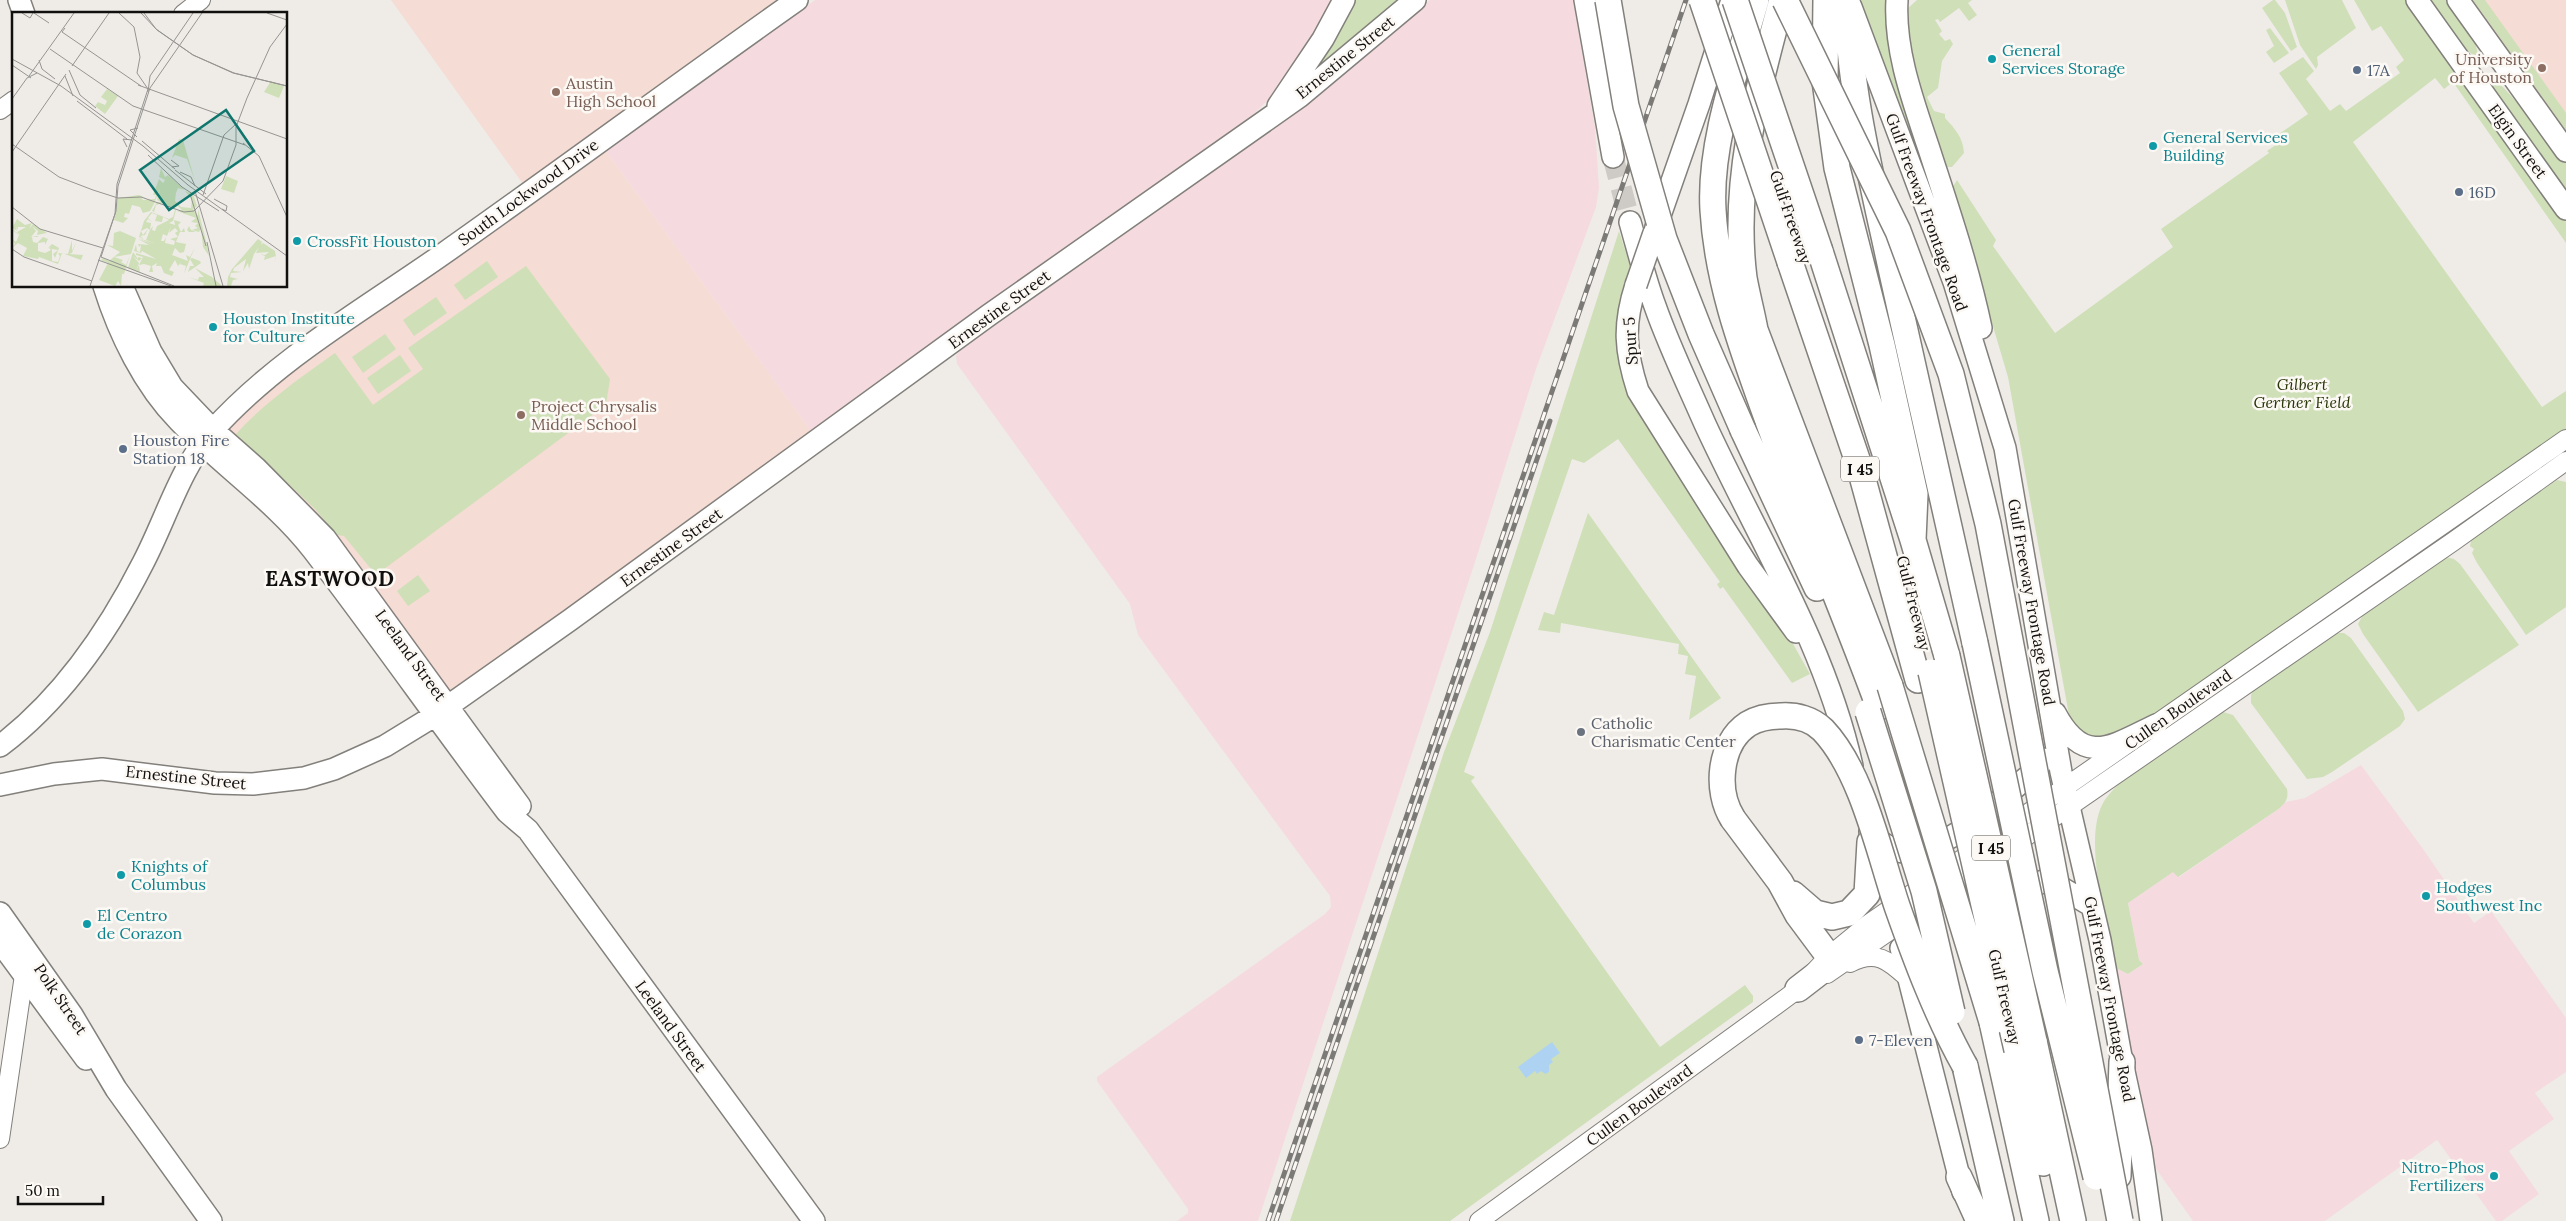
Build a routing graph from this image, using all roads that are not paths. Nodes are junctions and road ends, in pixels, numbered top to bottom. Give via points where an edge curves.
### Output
1 (19, 0) edge
2 (201, 0) edge
3 (797, 0) edge
4 (1344, 0) edge
5 (1415, 0) edge
6 (1585, 0) edge
7 (1608, 0) edge
8 (1702, 0) edge
9 (1717, 0) edge
10 (1733, 0) edge
11 (1756, 0) edge
12 (1784, 0) edge
13 (1826, 0) edge
14 (1848, 0) edge
15 (1897, 0) edge
16 (2417, 0) edge
17 (2458, 0) edge
18 (23, 12) edge
19 (186, 12) edge
20 (2497, 54) junction
21 (2470, 75) junction
22 (12, 101) edge
23 (0, 110) edge
24 (1274, 113) junction
25 (2566, 151) edge
26 (1613, 157) tunnel mouth
27 (2566, 209) edge
28 (1630, 222) tunnel mouth
29 (1805, 257) junction
30 (105, 288) edge
31 (123, 288) edge
32 (208, 437) junction
33 (2566, 439) edge
34 (2005, 448) junction
35 (2566, 461) edge
36 (1913, 540) junction
37 (1932, 669) junction
38 (1825, 672) junction
39 (1879, 702) junction
40 (2050, 703) junction
41 (441, 711) junction
42 (2156, 725) junction
43 (2055, 734) junction
44 (0, 746) edge
45 (0, 785) edge
46 (2067, 798) junction
47 (1868, 835) junction
48 (1780, 882) junction
49 (2092, 906) junction
50 (0, 913) edge
51 (1892, 919) junction
52 (0, 942) edge
53 (1829, 956) junction
54 (24, 975) junction
55 (1911, 981) junction
56 (1804, 988) junction
57 (50, 998) junction
58 (1992, 1022) junction
59 (17, 1026) junction
60 (2018, 1053) junction
61 (2122, 1062) junction
62 (1965, 1066) junction
63 (0, 1139) edge
64 (1959, 1178) junction
65 (210, 1221) edge
66 (814, 1221) edge
67 (1479, 1221) edge
68 (1971, 1221) edge
69 (1979, 1221) edge
70 (2001, 1221) edge
71 (2036, 1221) edge
72 (2057, 1221) edge
73 (2073, 1221) edge
74 (2107, 1221) edge
75 (2119, 1221) edge
76 (2151, 1221) edge

1 - 18 main road
2 - 19 street
3 - 32 main road, South Lockwood Drive via 525,196 318,339 271,376
4 - 24 main road, Ernestine Street via 1323,39
5 - 24 main road, Ernestine Street via 1299,97
6 - 26 main road
7 - 39 highway, bridge via 1626,106 1664,239 1743,430 1819,593
8 - 29 highway, Gulf Freeway / I 45, bridge
9 - 29 highway, Gulf Freeway / I 45
10 - 29 highway, Gulf Freeway / I 45, bridge
10 - 38 main road, Spur 5, bridge via 1628,310 1628,362 1638,391 1748,566
11 - 39 highway via 1724,116 1715,168 1712,209 1721,271 1734,327 1776,442
12 - 39 highway via 1762,70 1747,148 1741,215 1744,278 1755,330
12 - 75 highway, bridge via 1898,231 1951,374 1988,524
13 - 36 highway via 1824,81 1837,168 1880,336 1915,494
14 - 34 main road, Gulf Freeway Frontage Road via 1954,282
14 - 74 highway, bridge via 1848,34 1857,104 1876,197 2045,971
15 - 34 main road via 1900,46 1913,102 1970,276
16 - 21 main road, Elgin Street
17 - 20 main road, Elgin Street
20 - 21 main road
20 - 25 main road, Elgin Street
21 - 27 main road, Elgin Street
22 - 23 street
24 - 41 main road, Ernestine Street
28 - 38 main road via 1654,305 1706,424
29 - 36 highway, Gulf Freeway / I 45
29 - 37 highway, Gulf Freeway / I 45 via 1860,465
30 - 32 main road via 137,361 158,396 179,421
31 - 32 main road via 151,352
32 - 41 main road, Leeland Street via 294,505 325,538 336,569
32 - 44 main road, South Lockwood Drive via 174,495 143,563 110,623 44,707
33 - 42 street, Cullen Boulevard
34 - 40 main road, Gulf Freeway Frontage Road
35 - 46 street, Cullen Boulevard
36 - 37 highway, Gulf Freeway / I 45
37 - 58 highway, Gulf Freeway / I 45, bridge
37 - 60 highway, Gulf Freeway / I 45, bridge
38 - 47 main road via 1844,727
39 - 58 highway, bridge
39 - 62 highway, bridge
40 - 42 main road via 2070,737 2091,747 2107,748
40 - 43 main road, Gulf Freeway Frontage Road
41 - 45 main road, Ernestine Street via 377,750 304,778 254,784 215,783 102,769
41 - 66 main road, Leeland Street via 520,806 528,830
42 - 46 street, Cullen Boulevard
43 - 46 main road, Gulf Freeway Frontage Road
43 - 47 main road via 2039,767 1953,837 1920,851 1898,851
46 - 49 main road, Gulf Freeway Frontage Road
46 - 51 street, Cullen Boulevard
47 - 48 highway via 1867,894 1849,913 1832,917 1814,913
47 - 51 main road
48 - 53 highway via 1798,915
48 - 62 highway, bridge via 1733,819 1722,789 1723,765 1733,739 1748,724 1767,717 1791,716 1808,720 1821,728 1847,764 1936,1006
49 - 55 main road via 2047,879 1945,935
49 - 61 main road, Gulf Freeway Frontage Road
50 - 57 main road, Polk Street
51 - 53 street, Cullen Boulevard via 1867,926
51 - 55 main road
51 - 56 street, Cullen Boulevard
52 - 54 main road, Polk Street
53 - 56 highway via 1833,962
54 - 57 main road, Polk Street
54 - 59 street
55 - 56 street via 1883,959 1871,956 1862,957
55 - 64 main road
56 - 67 street, Cullen Boulevard
57 - 59 street via 28,1012
57 - 65 main road, Polk Street via 78,1049 116,1089
58 - 60 highway, Gulf Freeway / I 45
59 - 63 street
60 - 71 highway, Gulf Freeway / I 45
60 - 72 highway, Gulf Freeway / I 45
60 - 73 highway, Gulf Freeway / I 45
61 - 75 highway via 2118,1125
61 - 76 main road, Gulf Freeway Frontage Road via 2141,1150
62 - 70 highway
64 - 68 main road
64 - 69 highway

